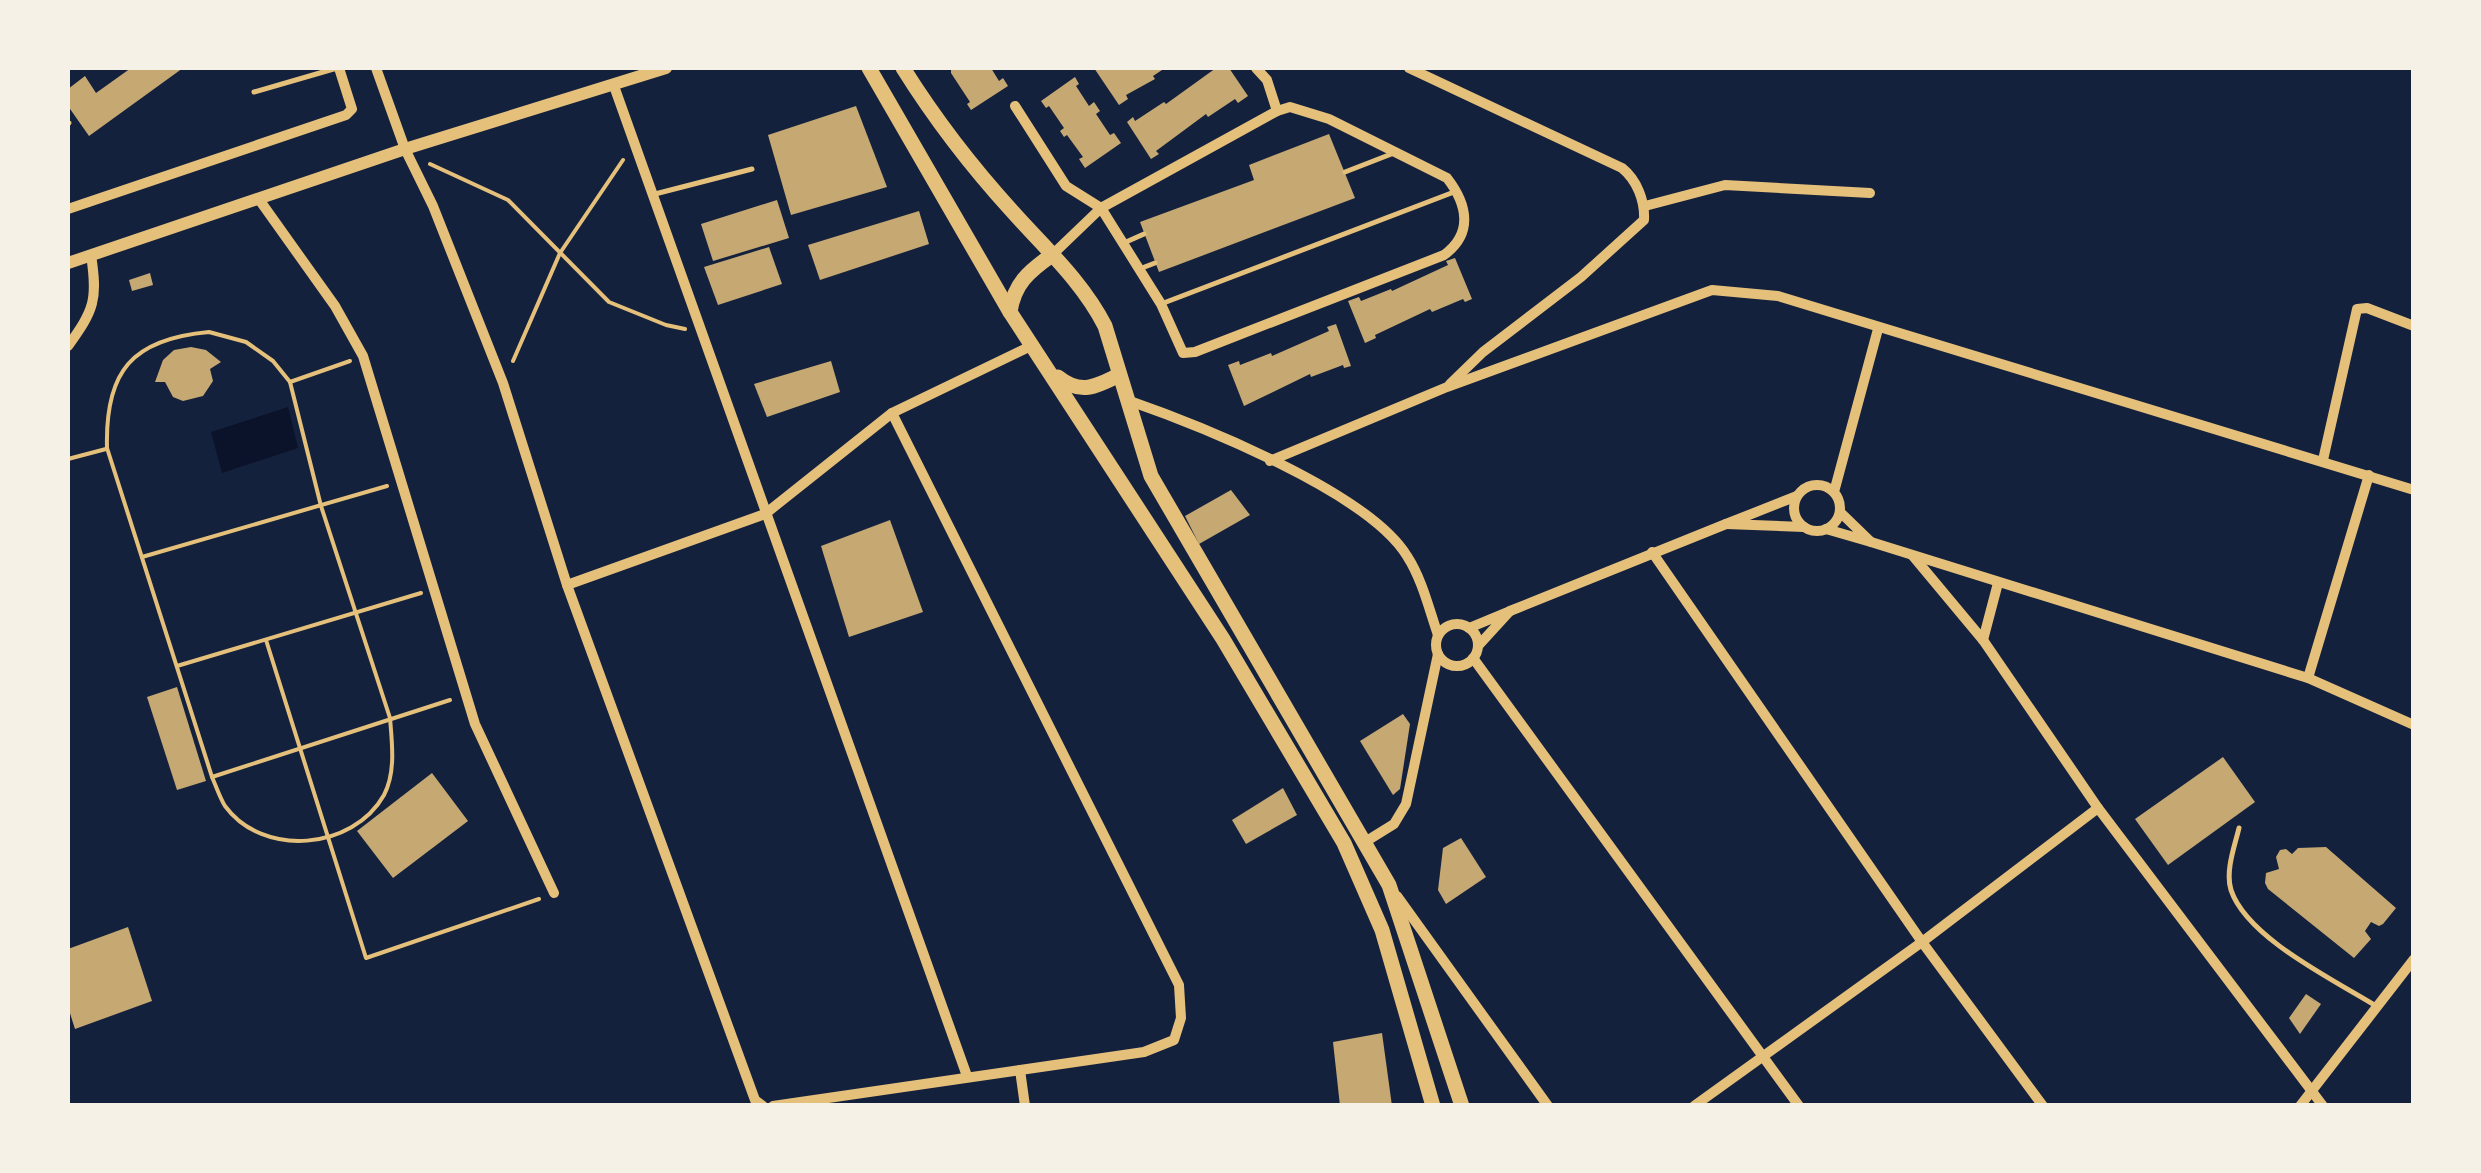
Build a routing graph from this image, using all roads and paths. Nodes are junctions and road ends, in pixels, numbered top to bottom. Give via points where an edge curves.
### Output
1 (338, 68) edge
2 (376, 68) edge
3 (666, 68) edge
4 (869, 68) edge
5 (903, 68) edge
6 (1256, 68) edge
7 (1409, 68) edge
8 (648, 70) edge
9 (614, 86) junction
10 (254, 92) dead end
11 (1014, 106) dead end
12 (1276, 111) junction
13 (636, 141) junction
14 (405, 149) junction
15 (1394, 153) junction
16 (752, 169) dead end
17 (1345, 172) dead end
18 (1456, 191) junction
19 (1870, 193) dead end
20 (655, 194) junction
21 (258, 198) junction
22 (1645, 206) junction
23 (1102, 208) junction
24 (68, 209) edge
25 (1144, 234) dead end
26 (1123, 243) junction
27 (560, 253) junction
28 (1052, 254) junction
29 (92, 255) junction
30 (1155, 262) dead end
31 (68, 263) edge
32 (1139, 268) junction
33 (1160, 304) junction
34 (1010, 312) junction
35 (2414, 326) edge
36 (1878, 329) junction
37 (705, 333) junction
38 (1033, 345) junction
39 (68, 346) edge
40 (364, 356) junction
41 (1047, 368) junction
42 (1119, 376) junction
43 (290, 382) junction
44 (503, 383) junction
45 (1447, 387) junction
46 (1090, 389) junction
47 (1126, 400) junction
48 (892, 413) junction
49 (107, 448) junction
50 (68, 459) edge
51 (2323, 460) junction
52 (1270, 461) junction
53 (2368, 476) junction
54 (402, 482) junction
55 (2414, 490) edge
56 (1834, 492) junction
57 (1797, 496) junction
58 (321, 506) junction
59 (1840, 512) junction
60 (765, 514) junction
61 (1726, 524) junction
62 (1804, 527) junction
63 (1826, 529) junction
64 (1871, 542) junction
65 (1652, 552) junction
66 (1913, 556) junction
67 (142, 558) junction
68 (1998, 583) junction
69 (567, 584) junction
70 (434, 589) junction
71 (1510, 611) junction
72 (358, 614) junction
73 (1469, 628) junction
74 (1438, 635) junction
75 (266, 640) junction
76 (1982, 640) junction
77 (1478, 646) junction
78 (1438, 654) junction
79 (1473, 658) junction
80 (176, 666) junction
81 (2308, 678) junction
82 (466, 695) junction
83 (390, 718) junction
84 (2414, 725) edge
85 (300, 750) junction
86 (212, 778) junction
87 (2098, 808) junction
88 (2239, 828) dead end
89 (328, 839) junction
90 (1365, 842) junction
91 (1389, 885) junction
92 (554, 894) joint
93 (1922, 942) junction
94 (2414, 959) edge
95 (2376, 1007) junction
96 (1764, 1056) junction
97 (1020, 1070) junction
98 (967, 1076) junction
99 (2312, 1092) junction
100 (759, 1103) edge
101 (773, 1106) edge
102 (1025, 1106) edge
103 (1434, 1106) edge
104 (1462, 1106) edge
105 (1548, 1106) edge
106 (1694, 1106) edge
107 (1799, 1106) edge
108 (2044, 1106) edge
109 (2300, 1106) edge
110 (2323, 1106) edge

1 - 10 lane
1 - 24 street via 352,109 346,116
2 - 14 street
3 - 8 street
4 - 34 main road
5 - 28 main road via 939,124
6 - 12 street
7 - 22 street via 1622,168
8 - 9 street
9 - 13 street
9 - 14 street
11 - 23 street via 1066,186
12 - 15 street via 1304,110
12 - 23 street
13 - 20 street
13 - 27 path
14 - 21 street
14 - 27 path via 508,200
14 - 44 street
15 - 17 lane
15 - 18 street via 1447,178
16 - 20 lane
18 - 33 lane
18 - 33 street via 1466,229 1460,244 1444,255 1195,352 1177,346
19 - 22 street via 1725,185
20 - 37 street
21 - 29 street
21 - 40 street
22 - 45 street via 1644,220
23 - 26 street
23 - 28 street
25 - 26 lane
26 - 32 street
27 - 37 path via 608,302
27 - 44 path
28 - 34 main road via 1022,278
28 - 42 main road via 1095,306
29 - 31 street
29 - 39 street via 97,292
30 - 32 lane
32 - 33 street
34 - 38 main road
35 - 51 street via 2357,309
36 - 45 street via 1778,296 1712,290
36 - 51 street
36 - 56 street
37 - 60 street
38 - 41 main road
38 - 48 street
40 - 43 path
40 - 54 street
41 - 46 main road via 1064,382
41 - 103 main road via 1224,639 1344,844 1382,930
42 - 46 main road
42 - 47 main road
43 - 49 path via 246,342 209,332 150,344 114,385
43 - 58 path
44 - 69 street
45 - 52 street
46 - 47 main road
47 - 52 street
47 - 90 main road via 1151,476
48 - 60 street
48 - 97 street via 1178,984 1181,1018 1174,1040 1144,1052
49 - 50 path
49 - 67 path
51 - 53 street
52 - 74 street via 1385,528 1408,557
53 - 55 street
53 - 81 street
54 - 58 path
54 - 70 street
56 - 57 street via 1814,485
56 - 59 street
57 - 61 street
57 - 62 street via 1793,509
58 - 67 path
58 - 72 path
59 - 63 street
59 - 64 street
60 - 69 street
60 - 98 street
61 - 62 street
61 - 65 street
62 - 63 street
63 - 64 street
64 - 66 street
65 - 71 street
65 - 93 street
66 - 68 street
66 - 76 street
67 - 80 path
68 - 76 street
68 - 81 street
69 - 100 street
70 - 72 path
70 - 82 street
71 - 73 street
71 - 77 street
72 - 75 path
72 - 83 path
73 - 74 street via 1450,625
73 - 77 street
74 - 78 street
75 - 80 path
75 - 85 path
76 - 87 street
77 - 79 street
78 - 79 street via 1457,666
78 - 90 street via 1406,804 1394,824
79 - 96 street
80 - 86 path
81 - 84 street
82 - 83 path
82 - 92 street
83 - 85 path
83 - 89 path via 393,752 384,794 369,814
85 - 86 path
85 - 89 path
86 - 89 path via 225,806 261,833 294,841
87 - 93 street
87 - 99 street
88 - 95 lane via 2230,888 2248,918
89 - 92 path via 366,958
90 - 91 main road
91 - 104 main road
91 - 105 street
93 - 96 street
93 - 108 street
94 - 95 street
95 - 99 street
96 - 106 street
96 - 107 street
97 - 98 street
97 - 102 street
98 - 101 street
99 - 109 street
99 - 110 street

